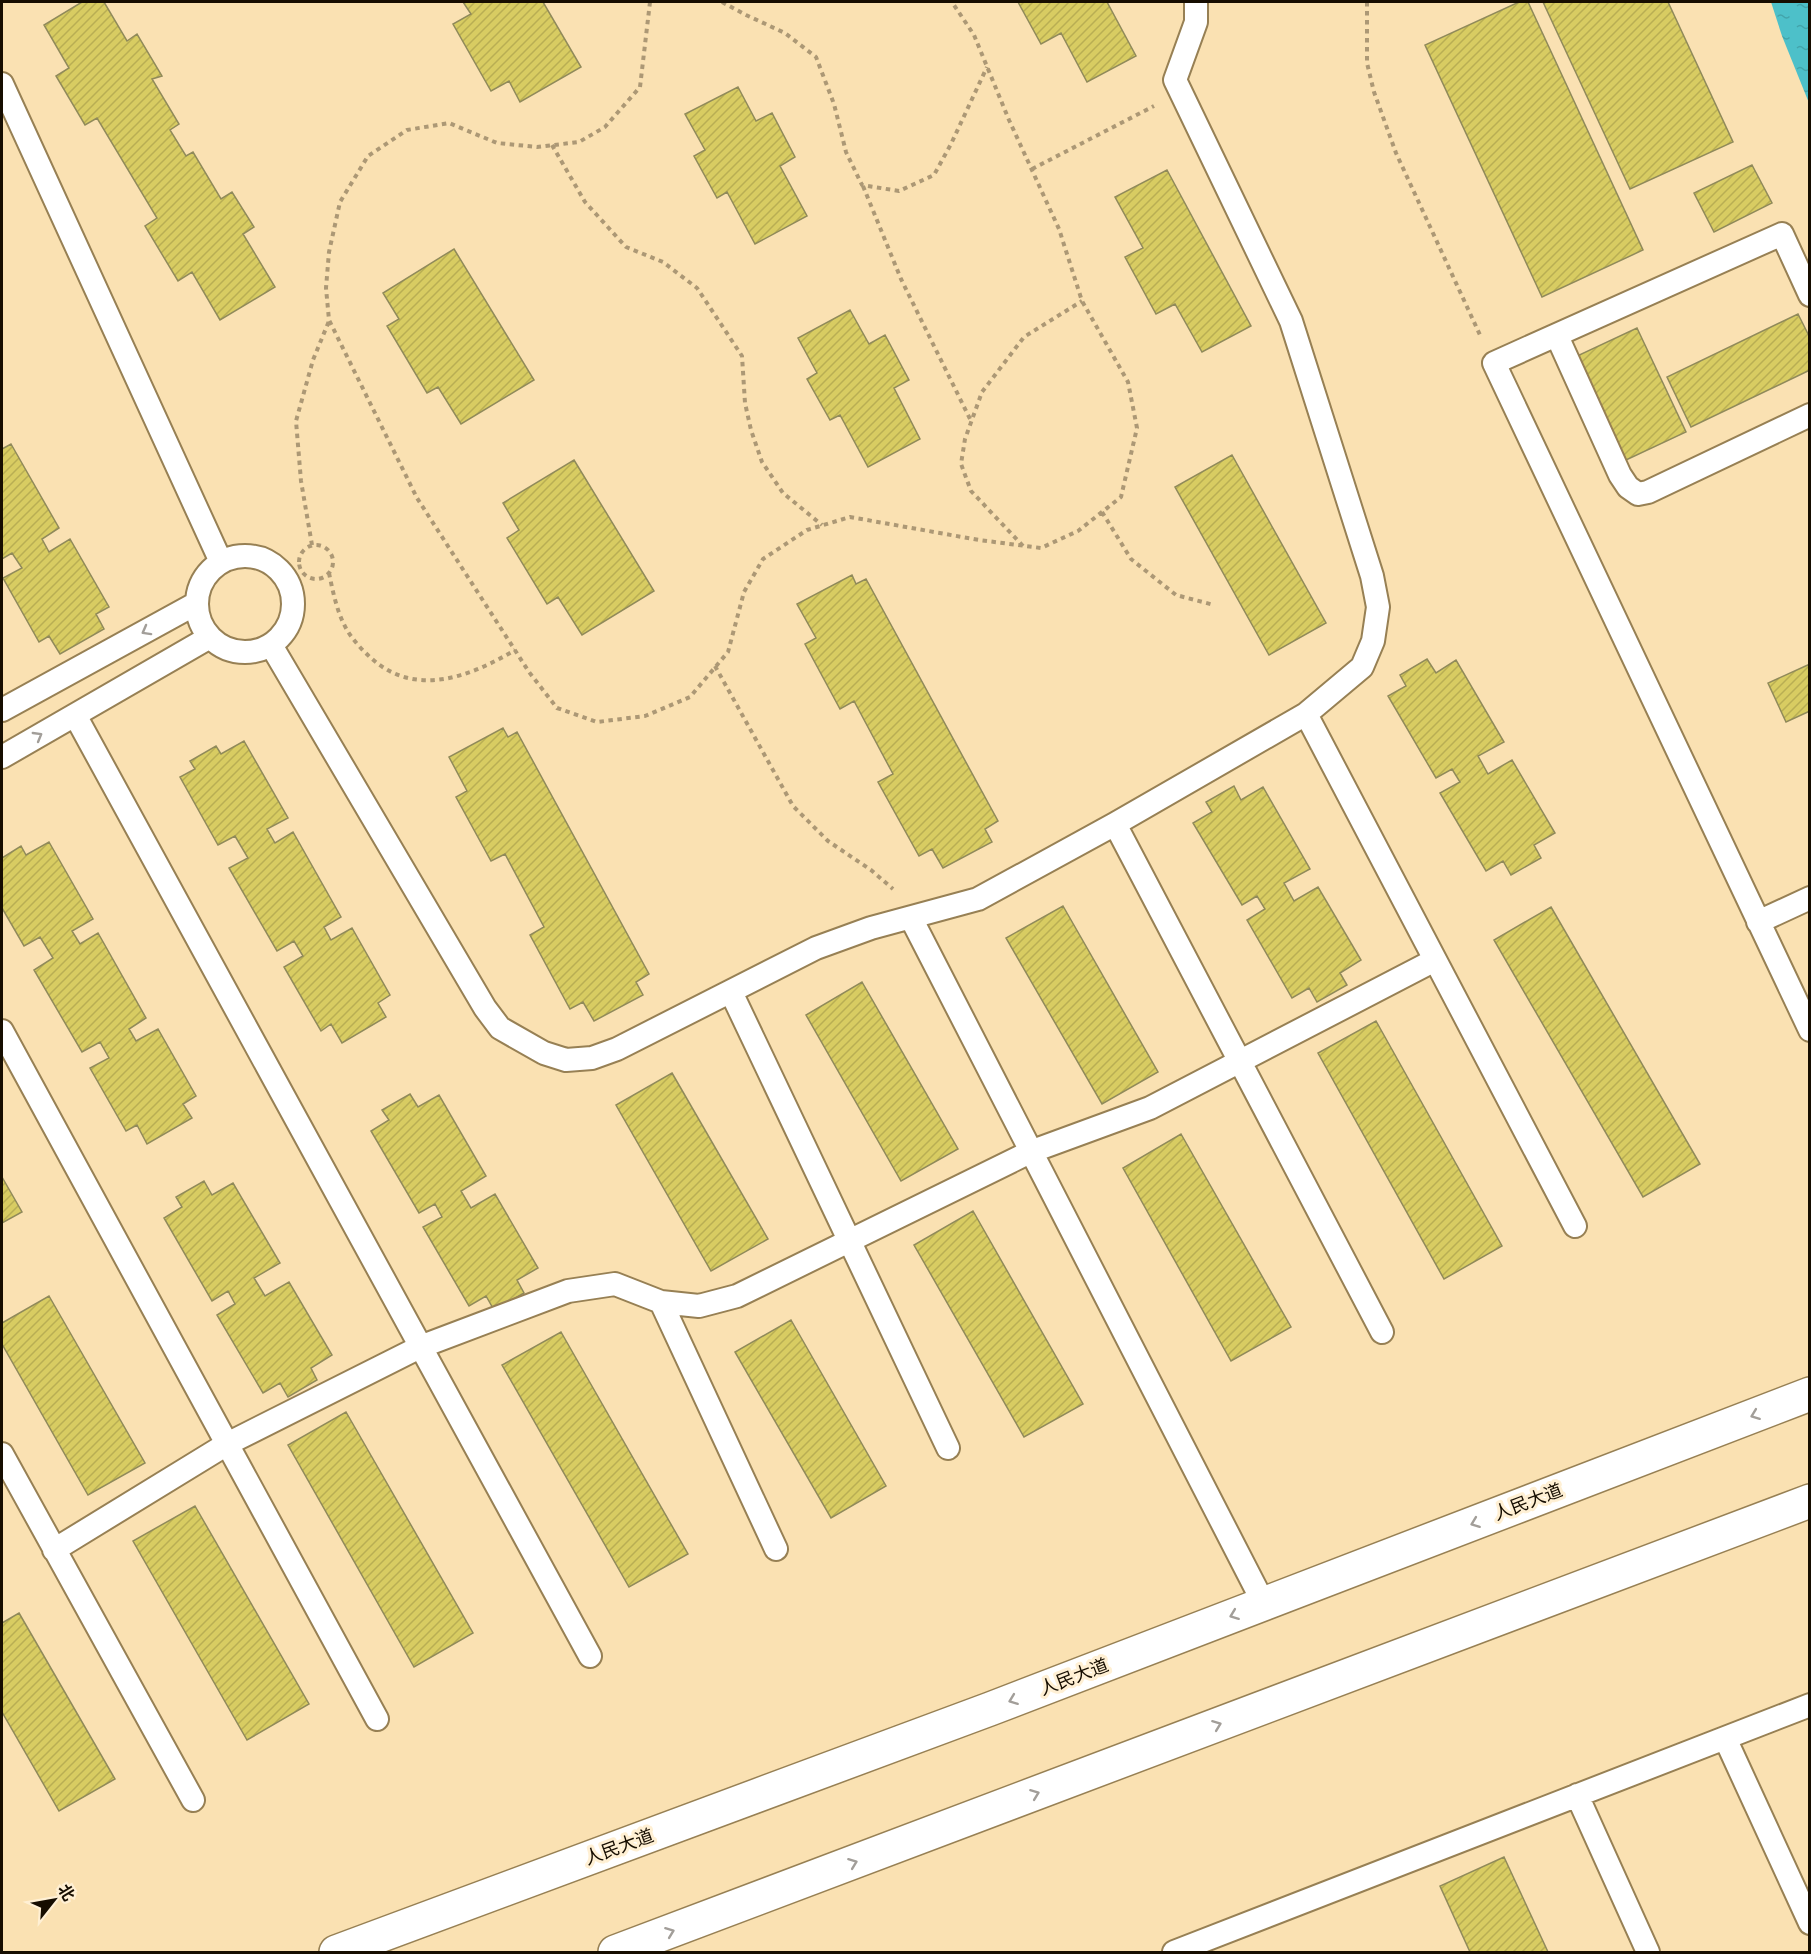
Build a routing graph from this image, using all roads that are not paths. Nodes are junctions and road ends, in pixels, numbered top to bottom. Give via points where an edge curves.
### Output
1 (1196, 2) edge
2 (2, 84) edge
3 (1809, 295) edge
4 (1557, 336) junction
5 (1809, 415) edge
6 (221, 562) junction
7 (197, 603) junction
8 (210, 637) junction
9 (271, 645) junction
10 (2, 710) edge
11 (1306, 714) junction
12 (75, 715) junction
13 (2, 757) edge
14 (1115, 824) junction
15 (1809, 898) edge
16 (911, 918) junction
17 (1758, 922) junction
18 (1435, 960) junction
19 (731, 992) junction
20 (1809, 1030) edge
21 (2, 1031) edge
22 (1239, 1062) junction
23 (1030, 1152) junction
24 (1575, 1226) dead end
25 (850, 1241) junction
26 (661, 1302) junction
27 (1382, 1332) dead end
28 (420, 1347) junction
29 (1809, 1394) edge
30 (227, 1444) junction
31 (948, 1448) dead end
32 (2, 1454) edge
33 (1809, 1501) edge
34 (776, 1549) dead end
35 (54, 1550) junction
36 (1264, 1604) junction
37 (590, 1656) dead end
38 (1809, 1705) edge
39 (377, 1719) dead end
40 (1725, 1738) junction
41 (1577, 1796) junction
42 (193, 1800) dead end
43 (1809, 1923) edge
44 (336, 1953) edge
45 (615, 1953) edge
46 (1174, 1953) edge
47 (1648, 1953) edge

1 - 11 lane via 1196,22 1175,80 1291,321 1378,607 1373,641 1362,668
2 - 6 lane
3 - 4 lane via 1782,234
4 - 5 lane via 1620,475 1638,494
4 - 17 lane via 1494,363
6 - 7 lane via 208,573
6 - 9 lane via 236,556 253,556 281,572 290,586 291,619
7 - 8 lane via 198,616
7 -> 10 lane
8 - 9 lane via 240,652
8 - 12 lane
9 - 19 lane via 500,1028 544,1053 566,1059 592,1058
11 - 14 lane
11 - 18 lane
13 -> 12 lane
12 - 28 lane
14 - 16 lane via 978,899
14 - 22 lane
15 - 17 lane
16 - 19 lane via 816,948
16 - 23 lane
17 - 20 lane
18 - 22 lane
18 - 24 lane
19 - 25 lane
21 - 30 lane
22 - 23 lane via 1150,1108
22 - 27 lane
23 - 25 lane
23 - 36 lane
25 - 26 lane via 737,1296 699,1306
25 - 31 lane
26 - 28 lane via 615,1284 568,1291
26 - 34 lane
28 - 30 lane
28 - 37 lane
29 -> 36 street, 人民大道
30 - 35 lane
30 - 39 lane
32 - 35 lane
45 -> 33 street
35 - 42 lane
36 -> 44 street, 人民大道
38 - 40 lane
40 - 41 lane
40 - 43 lane
41 - 46 lane
41 - 47 lane

